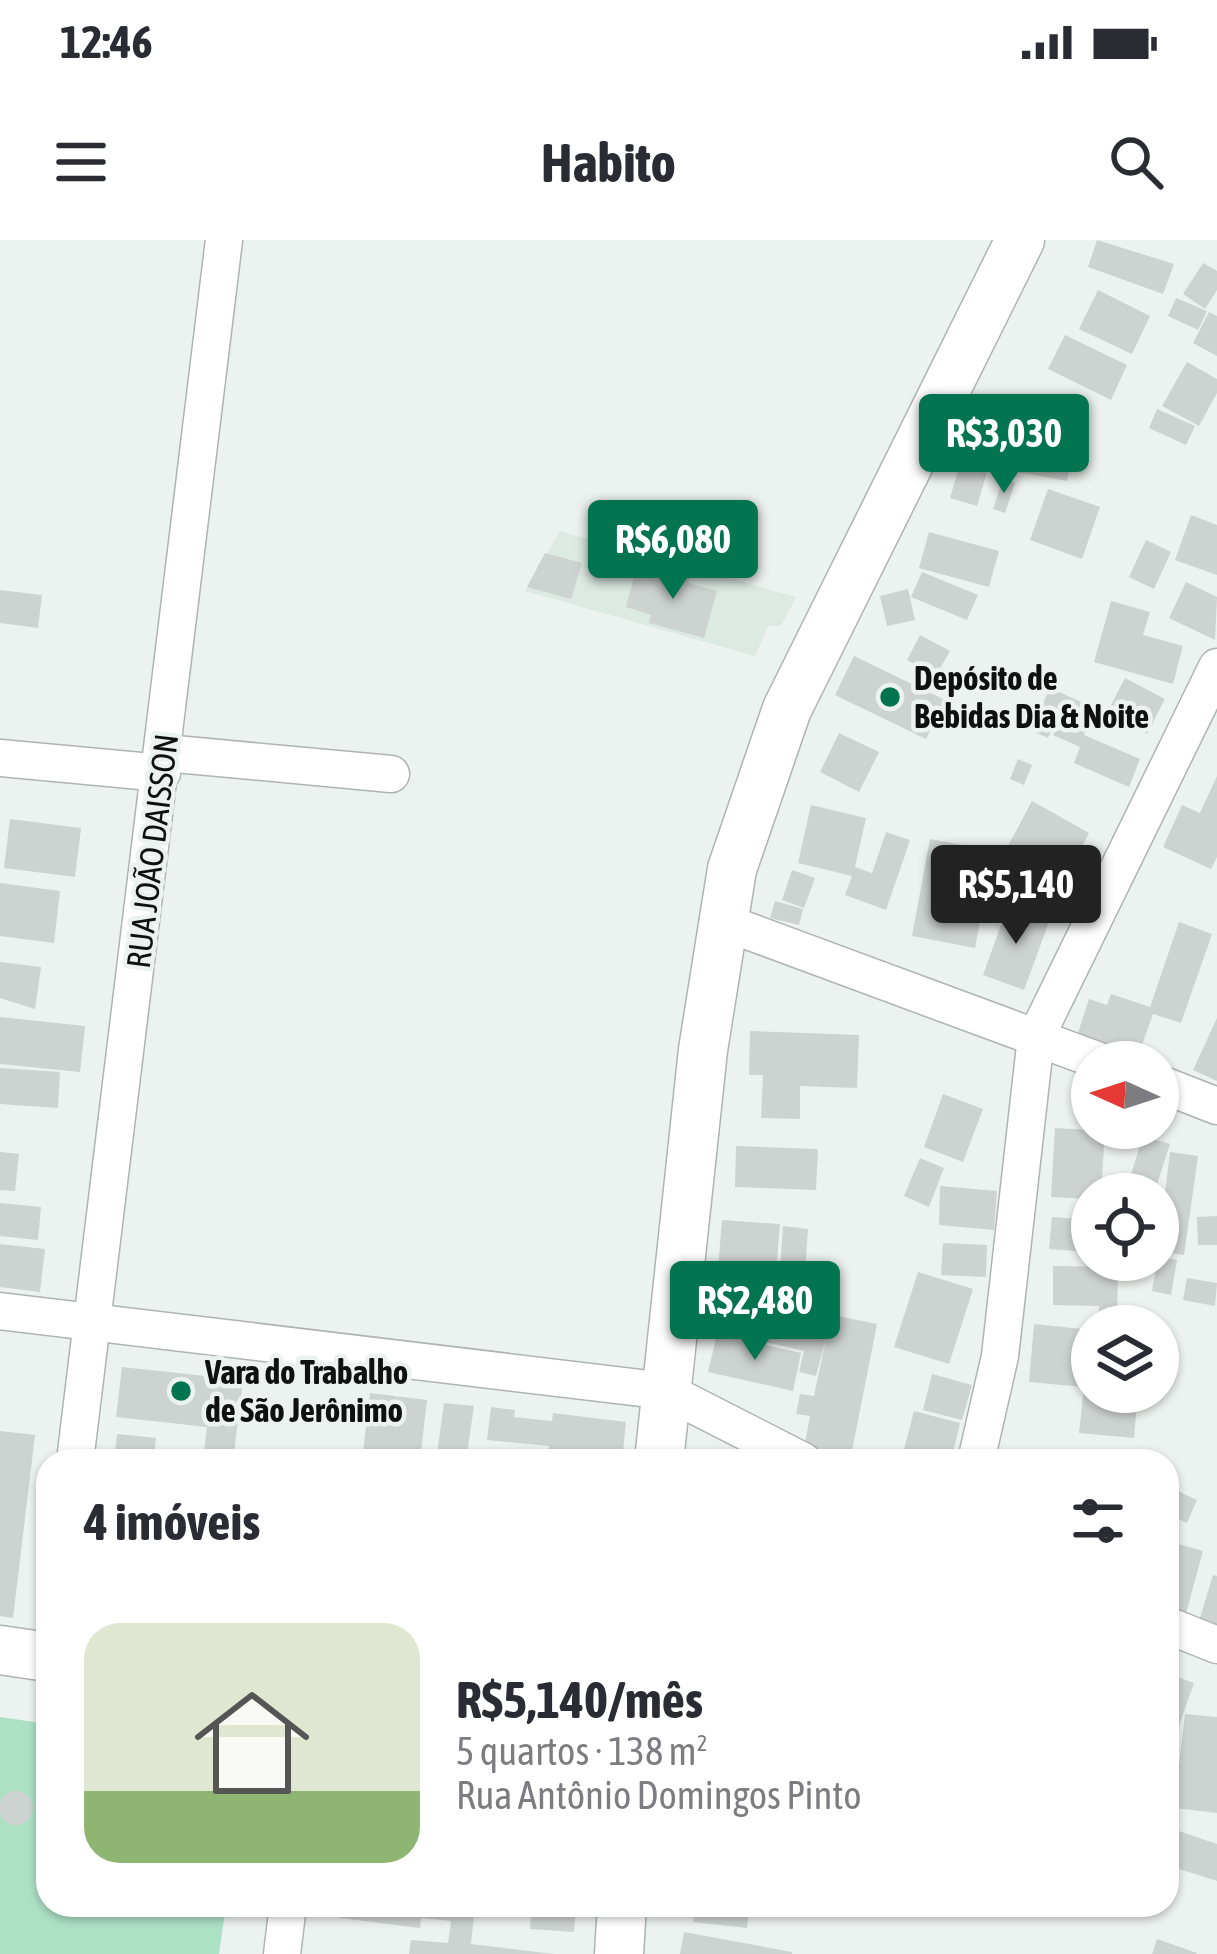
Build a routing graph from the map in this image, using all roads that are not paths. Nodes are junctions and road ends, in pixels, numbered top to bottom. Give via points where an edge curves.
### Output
1 (224, 240) edge
2 (1020, 240) edge
3 (1217, 667) edge
4 (0, 758) edge
5 (163, 763) junction
6 (391, 773) dead end
7 (721, 921) junction
8 (1036, 1037) junction
9 (1071, 1050) edge
10 (1179, 1091) edge
11 (1217, 1106) edge
12 (0, 1311) edge
13 (93, 1322) junction
14 (666, 1391) junction
15 (77, 1449) edge
16 (660, 1449) edge
17 (780, 1449) edge
18 (979, 1449) edge
19 (1179, 1630) edge
20 (1217, 1645) edge
21 (0, 1650) edge
22 (36, 1655) edge
23 (287, 1917) edge
24 (621, 1917) edge
25 (282, 1954) edge
26 (619, 1954) edge

1 - 5 street, RUA JOÃO DAISSON
2 - 7 main road via 787,709
3 - 8 street
4 - 5 street
5 - 6 street
5 - 13 street, RUA JOÃO DAISSON
7 - 8 street
7 - 14 main road
8 - 9 street
8 - 18 street via 1000,1356
10 - 11 street
12 - 13 street
13 - 14 street
13 - 15 street, RUA JOÃO DAISSON
14 - 16 main road
14 - 17 street
19 - 20 street
21 - 22 main road
23 - 25 street
24 - 26 main road

